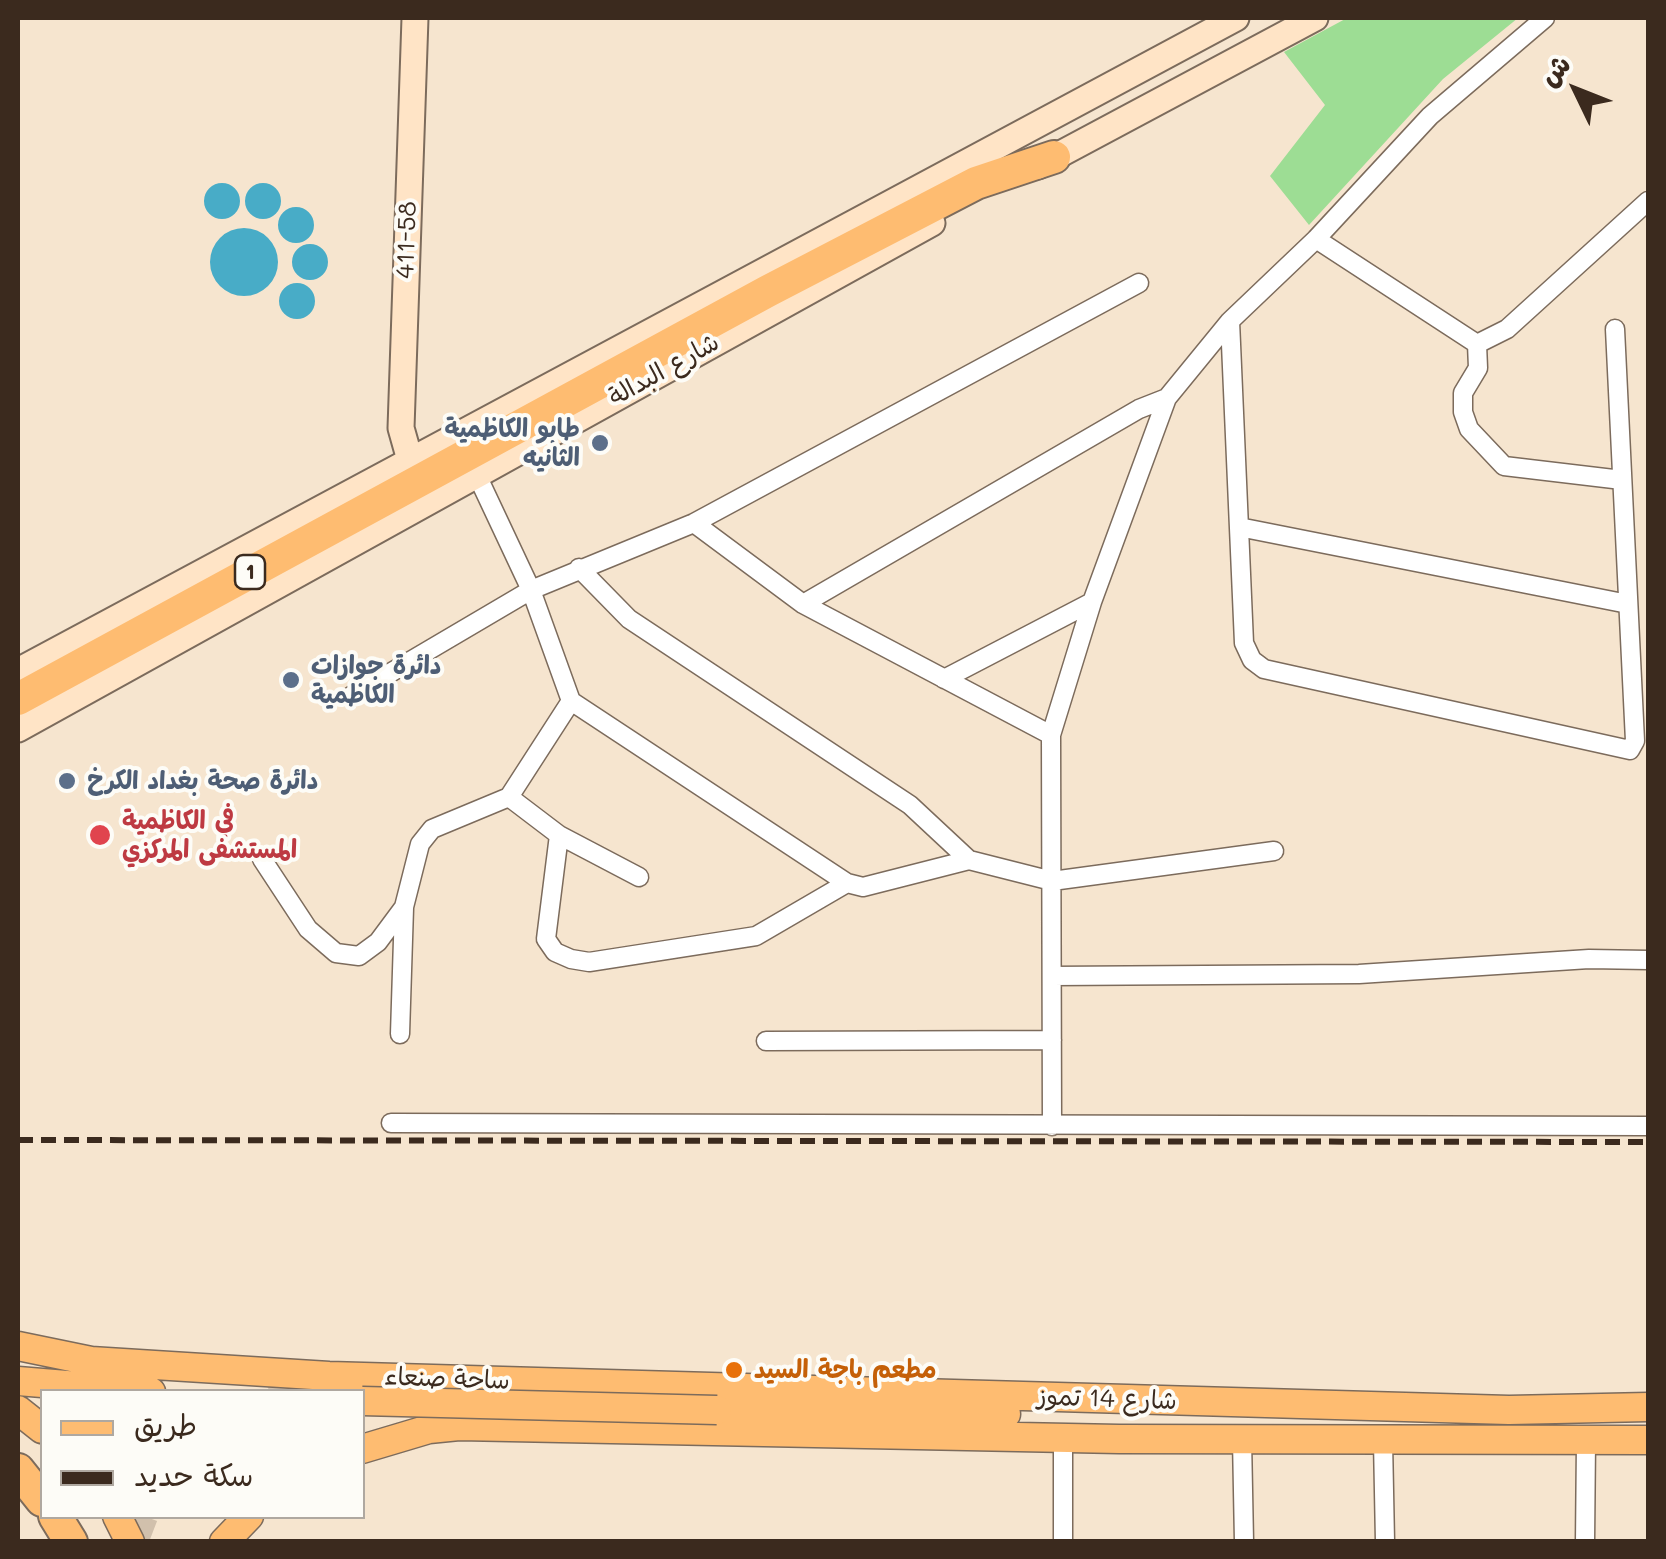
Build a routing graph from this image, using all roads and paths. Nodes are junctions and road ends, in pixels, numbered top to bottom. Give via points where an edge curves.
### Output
1 (415, 18) edge
2 (1236, 18) edge
3 (1315, 18) edge
4 (1545, 18) edge
5 (1054, 157) joint
6 (1648, 201) edge
7 (1316, 239) junction
8 (1139, 283) dead end
9 (1230, 321) junction
10 (1615, 329) dead end
11 (1477, 344) junction
12 (1167, 398) junction
13 (479, 459) junction
14 (410, 460) junction
15 (1622, 480) junction
16 (694, 523) junction
17 (1240, 527) junction
18 (579, 568) junction
19 (531, 590) junction
20 (1092, 602) junction
21 (803, 604) junction
22 (1628, 604) junction
23 (18, 671) edge
24 (944, 679) junction
25 (351, 696) dead end
26 (18, 699) edge
27 (570, 701) junction
28 (18, 729) edge
29 (1051, 735) junction
30 (509, 797) junction
31 (560, 835) junction
32 (1274, 851) dead end
33 (262, 858) dead end
34 (969, 860) junction
35 (638, 877) dead end
36 (1052, 881) junction
37 (846, 883) junction
38 (404, 908) junction
39 (1648, 960) edge
40 (1052, 976) junction
41 (400, 1034) dead end
42 (1052, 1040) junction
43 (766, 1041) dead end
44 (392, 1123) dead end
45 (1052, 1126) junction
46 (1648, 1126) edge
47 (18, 1346) edge
48 (329, 1376) junction
49 (18, 1381) edge
50 (565, 1383) junction
51 (286, 1384) dead end
52 (115, 1389) edge
53 (365, 1400) edge
54 (1648, 1407) edge
55 (18, 1410) edge
56 (40, 1427) edge
57 (563, 1428) junction
58 (1063, 1437) junction
59 (1201, 1438) junction
60 (1242, 1439) junction
61 (1648, 1440) edge
62 (1383, 1441) junction
63 (1586, 1442) junction
64 (365, 1449) edge
65 (18, 1470) edge
66 (40, 1498) edge
67 (56, 1519) edge
68 (118, 1519) edge
69 (246, 1519) edge
70 (71, 1542) edge
71 (130, 1542) edge
72 (224, 1542) edge
73 (1063, 1542) edge
74 (1244, 1542) edge
75 (1386, 1542) edge
76 (1585, 1542) edge

1 - 14 main road, 411-58 via 400,428
2 - 14 main road, شارع البدالة
3 - 5 main road
4 - 7 street via 1430,116
5 - 13 highway, 1 via 976,183
6 - 11 street via 1506,329
7 - 9 street
7 - 11 street
8 - 16 street
9 - 12 street
9 - 17 street
10 - 15 street
11 - 15 street via 1478,368 1464,393 1463,412 1504,466
12 - 20 street
12 - 21 street
13 - 19 street
13 - 26 highway, 1
13 - 28 main road
14 - 23 main road, شارع البدالة
15 - 22 street
16 - 18 street
16 - 21 street
17 - 22 street
17 - 22 street via 1244,643 1264,669 1630,750 1635,741
18 - 19 street
18 - 34 street via 629,619 910,804
19 - 25 street
19 - 27 street
20 - 24 street
20 - 29 street
21 - 24 street
24 - 29 street
27 - 30 street
27 - 37 street
29 - 36 street
30 - 31 street
30 - 38 street via 432,829 420,844
31 - 35 street
31 - 37 street via 546,939 571,959 589,962 756,936
32 - 36 street
33 - 38 street via 308,930 336,953 359,956
34 - 36 street
34 - 37 street via 863,887
36 - 40 street
38 - 41 street
39 - 40 street via 1358,974
40 - 42 street
42 - 43 street
42 - 45 street
44 - 45 street
45 - 46 street
47 - 48 main road, ساحة صنعاء via 91,1362
48 - 50 main road, ساحة صنعاء
48 - 51 main road, ساحة صنعاء
49 - 52 main road
50 - 54 main road, شارع 14 تموز via 1509,1410
50 - 57 main road via 574,1402
53 - 59 main road, bridge via 1095,1413 1160,1423
55 - 56 main road
57 - 58 main road, شارع 14 تموز
57 - 64 main road, ساحة صنعاء via 429,1428
58 - 59 main road, شارع 14 تموز
58 - 73 street
59 - 60 main road, شارع 14 تموز
60 - 62 main road, شارع 14 تموز
60 - 74 street
61 - 63 main road, شارع 14 تموز
62 - 63 main road, شارع 14 تموز
62 - 75 street
63 - 76 street
65 - 66 highway
67 - 70 highway
68 - 71 main road
69 - 72 main road

